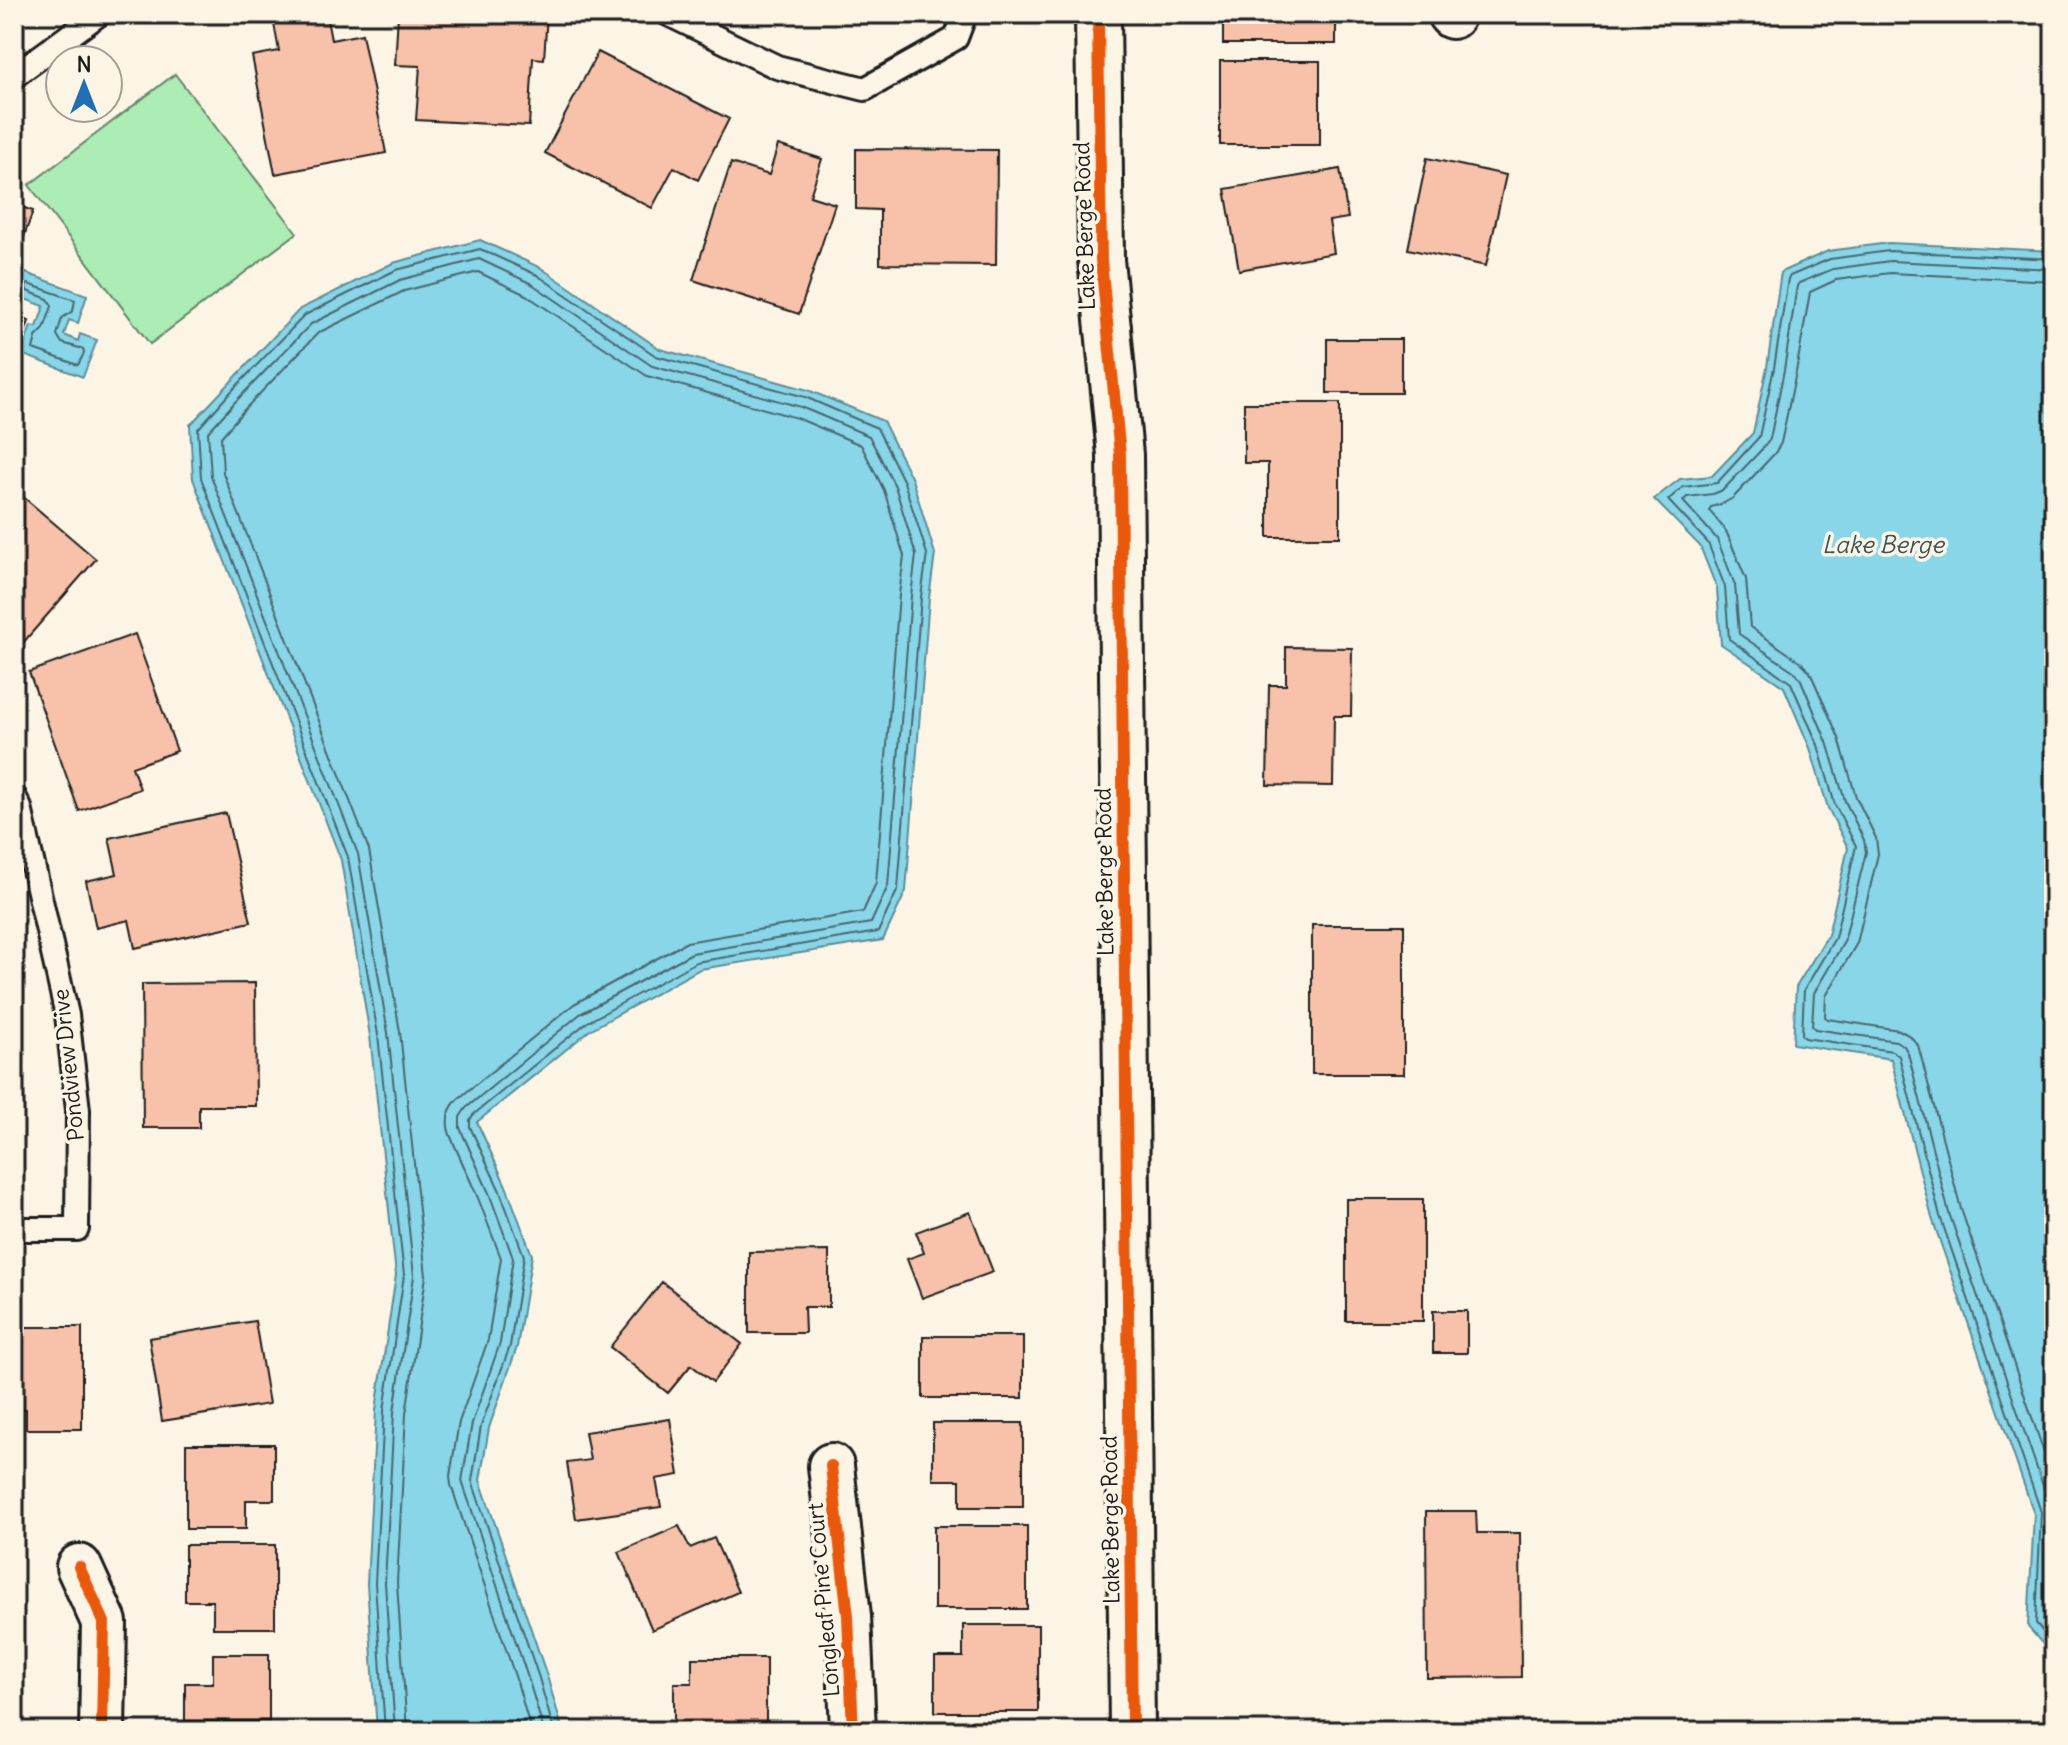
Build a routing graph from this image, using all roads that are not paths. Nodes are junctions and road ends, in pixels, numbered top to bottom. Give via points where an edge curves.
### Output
1 (99, 14) edge
2 (668, 14) edge
3 (965, 14) edge
4 (1098, 14) edge
5 (14, 76) edge
6 (14, 796) edge
7 (14, 1229) edge
8 (831, 1466) dead end
9 (79, 1567) dead end
10 (102, 1731) edge
11 (853, 1731) edge
12 (1132, 1731) edge

1 - 5 lane
2 - 3 lane via 777,67 865,89 956,38
4 - 12 street, Lake Berge Road via 1101,260 1120,455
6 - 7 lane, Pondview Drive via 67,1015 78,1110 77,1229
8 - 11 street, Longleaf Pine Court via 848,1616
9 - 10 street via 104,1622

